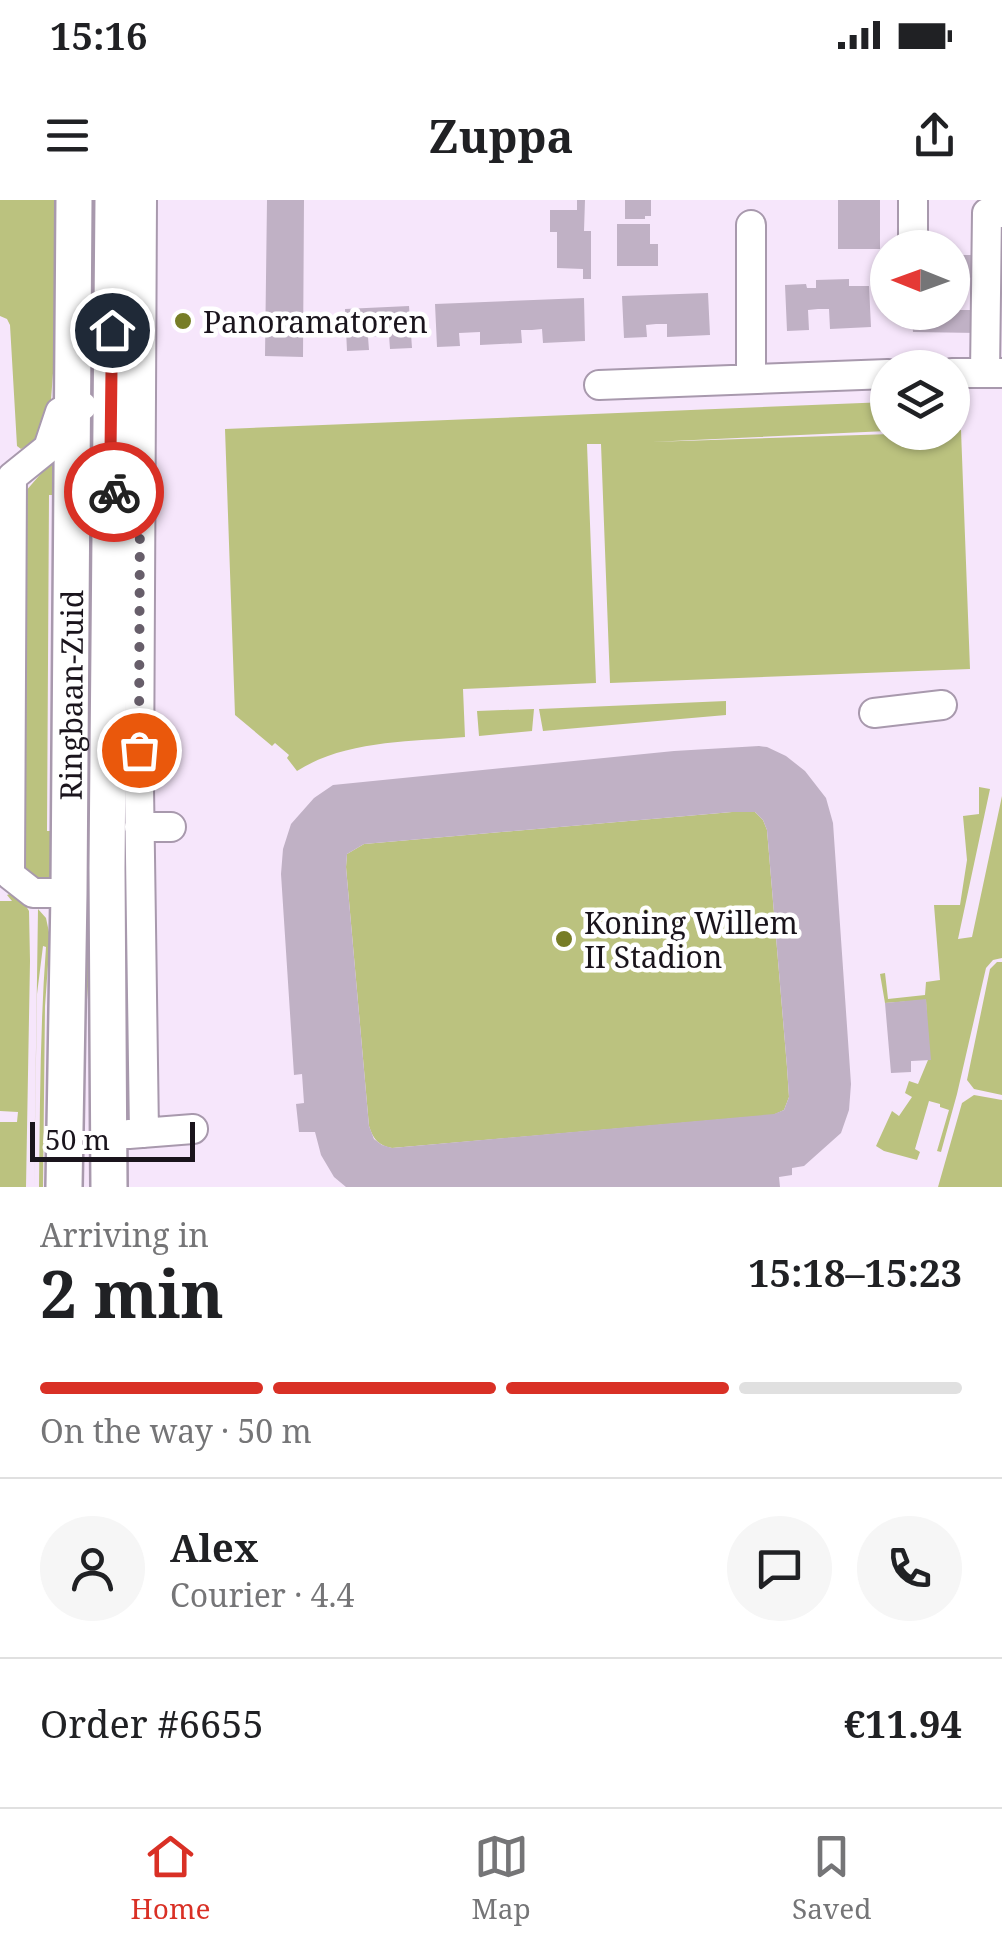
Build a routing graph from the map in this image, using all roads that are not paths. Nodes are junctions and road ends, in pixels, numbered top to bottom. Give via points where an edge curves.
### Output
1 (74, 200) edge
2 (113, 200) edge
3 (142, 200) edge
4 (913, 200) edge
5 (1002, 213) edge
6 (751, 225) dead end
7 (912, 230) edge
8 (994, 373) edge
9 (870, 375) edge
10 (751, 379) junction
11 (600, 385) dead end
12 (72, 406) junction
13 (111, 406) junction
14 (6, 477) edge
15 (125, 493) junction
16 (5, 608) edge
17 (5, 668) edge
18 (942, 705) dead end
19 (874, 713) dead end
20 (5, 776) edge
21 (124, 787) junction
22 (170, 827) dead end
23 (139, 828) junction
24 (69, 893) junction
25 (193, 1129) dead end
26 (144, 1133) junction
27 (108, 1134) junction
28 (64, 1187) edge
29 (109, 1187) edge

1 - 12 main road, Ringbaan-Zuid
2 - 13 main road, Ringbaan-Zuid
3 - 15 street, Ringbaan-Zuid
4 - 7 street
5 - 8 street via 987,213
6 - 10 street
9 - 10 street
10 - 11 street
12 - 13 street
12 - 14 street via 60,412 48,448
12 - 24 main road, Ringbaan-Zuid
13 - 15 main road, Ringbaan-Zuid
14 - 16 street, Ringbaan-Zuid
15 - 21 main road, Ringbaan-Zuid
16 - 17 street, Ringbaan-Zuid
17 - 20 street, Ringbaan-Zuid
18 - 19 street
20 - 24 street, Ringbaan-Zuid via 10,875 32,893
21 - 23 street, Ringbaan-Zuid
21 - 27 main road, Ringbaan-Zuid via 106,868
22 - 23 street
23 - 26 street, Ringbaan-Zuid
24 - 28 main road, Ringbaan-Zuid
25 - 26 street
26 - 27 street
27 - 29 main road, Ringbaan-Zuid

